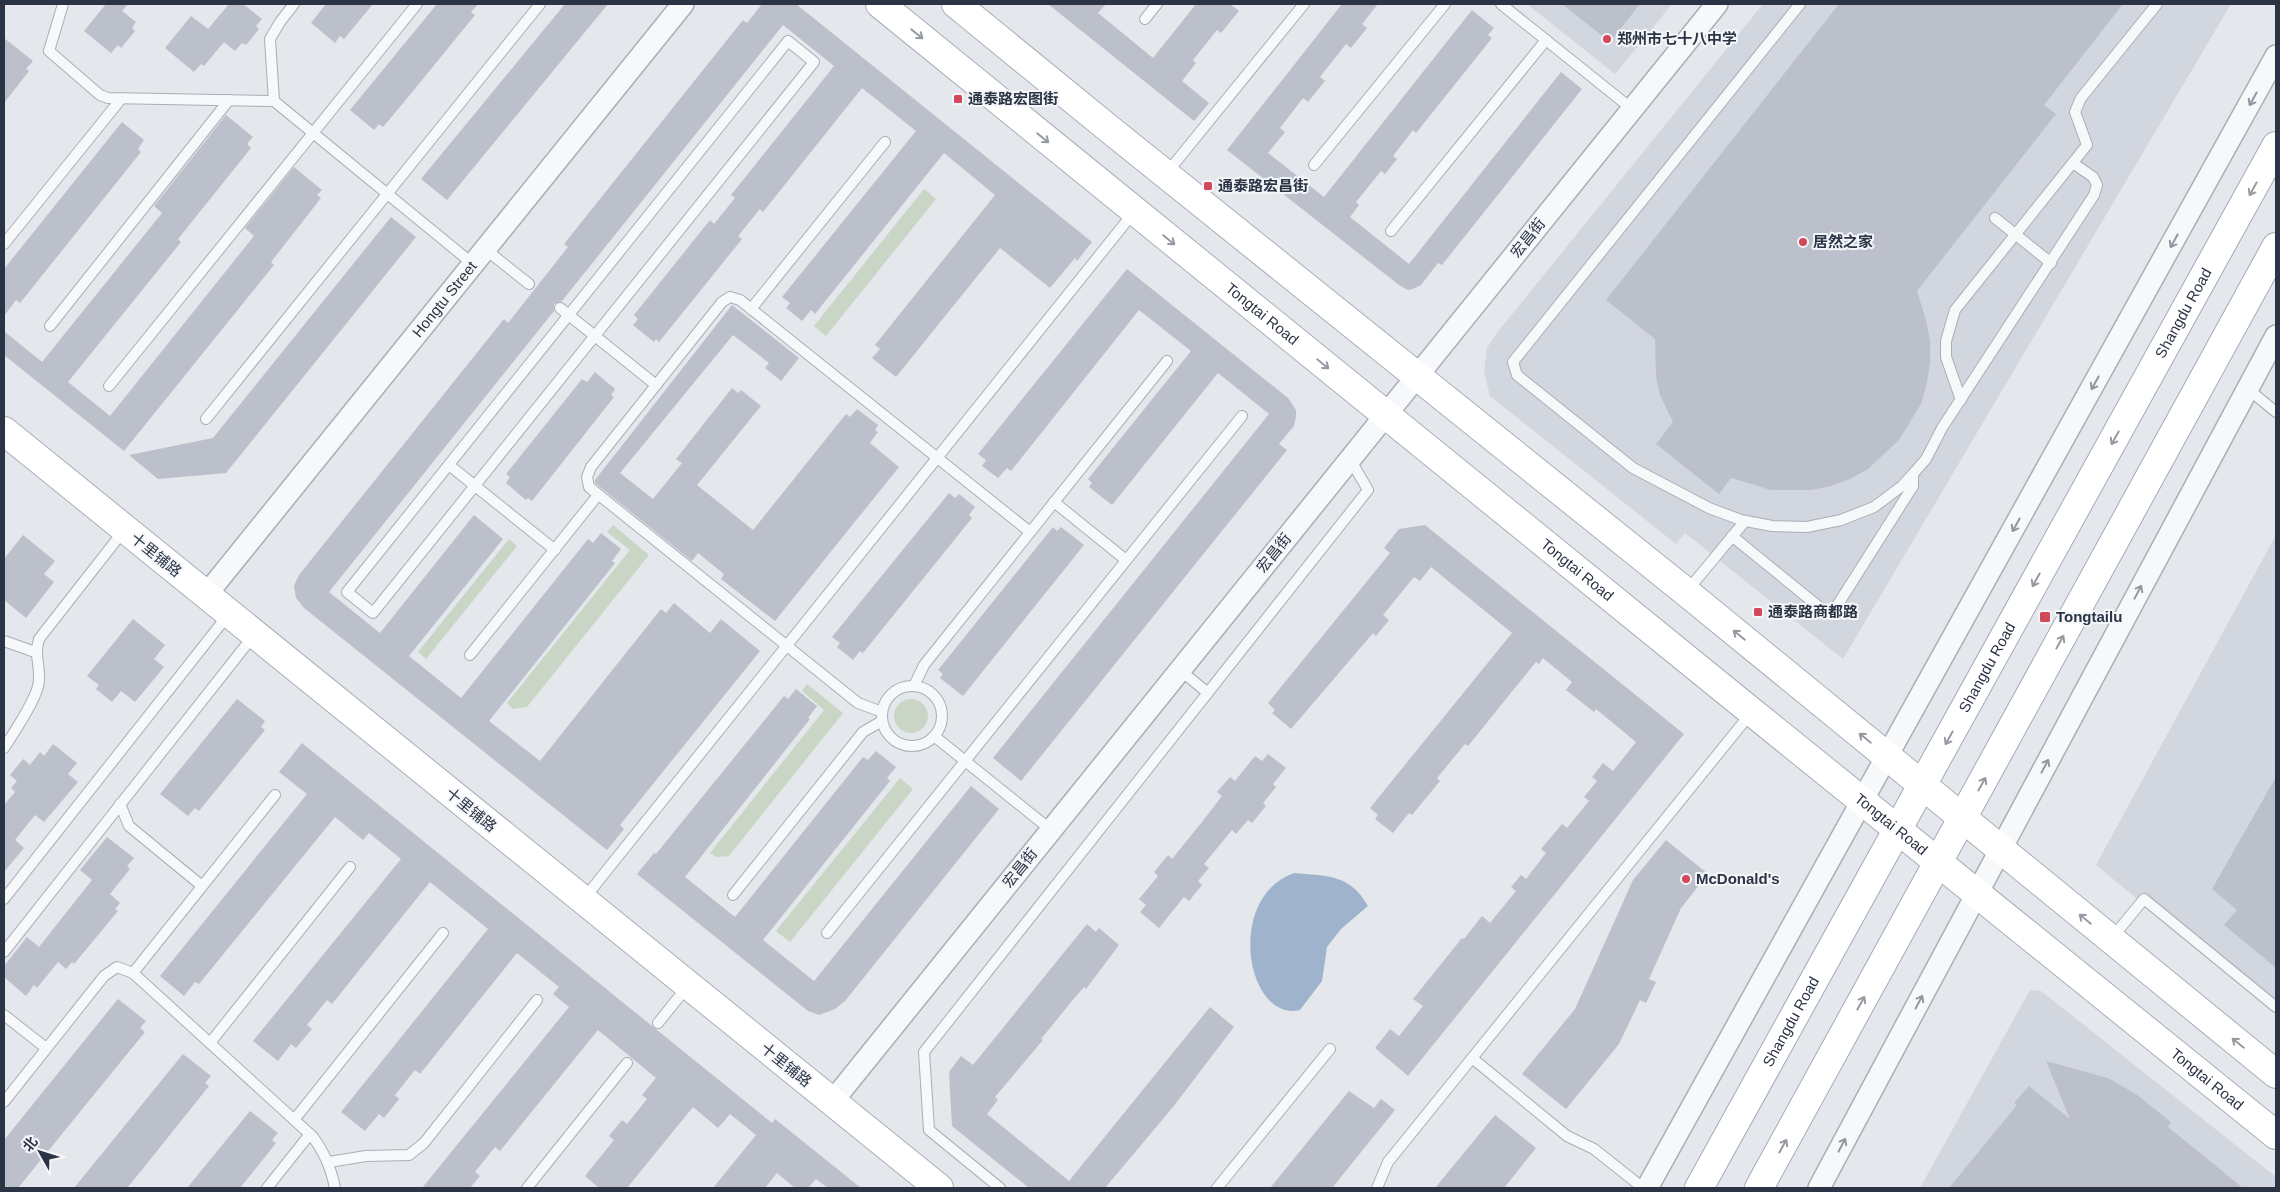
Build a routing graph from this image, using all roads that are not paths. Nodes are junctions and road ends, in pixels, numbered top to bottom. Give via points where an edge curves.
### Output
1 (62, 4) edge
2 (294, 4) edge
3 (417, 4) edge
4 (540, 4) edge
5 (682, 4) edge
6 (880, 4) edge
7 (956, 4) edge
8 (1157, 4) edge
9 (1304, 4) edge
10 (1445, 4) edge
11 (1501, 4) edge
12 (1717, 4) edge
13 (1800, 4) edge
14 (2157, 4) edge
15 (1145, 19) dead end
16 (1546, 40) junction
17 (2276, 56) edge
18 (121, 99) junction
19 (229, 100) junction
20 (274, 101) junction
21 (1632, 109) junction
22 (313, 133) junction
23 (885, 142) dead end
24 (2276, 146) edge
25 (2073, 163) junction
26 (1314, 165) dead end
27 (1165, 175) junction
28 (387, 193) junction
29 (1134, 212) junction
30 (1995, 218) dead end
31 (1391, 231) dead end
32 (2015, 234) junction
33 (4, 244) edge
34 (2276, 247) edge
35 (479, 256) junction
36 (2051, 263) junction
37 (529, 284) dead end
38 (560, 308) dead end
39 (751, 309) junction
40 (569, 316) junction
41 (50, 326) dead end
42 (594, 336) junction
43 (2273, 351) edge
44 (1167, 361) dead end
45 (1417, 376) junction
46 (656, 385) junction
47 (108, 386) dead end
48 (2248, 389) junction
49 (1961, 400) junction
50 (2276, 412) edge
51 (1385, 415) junction
52 (1242, 416) dead end
53 (206, 419) dead end
54 (4, 431) edge
55 (937, 458) junction
56 (1350, 459) junction
57 (449, 465) junction
58 (1913, 474) junction
59 (475, 486) junction
60 (598, 495) junction
61 (1054, 502) junction
62 (1745, 521) junction
63 (124, 529) junction
64 (1030, 532) junction
65 (1732, 536) junction
66 (555, 550) junction
67 (1126, 560) junction
68 (1686, 592) junction
69 (206, 595) junction
70 (229, 614) junction
71 (254, 635) junction
72 (4, 641) edge
73 (786, 646) junction
74 (35, 652) junction
75 (470, 655) dead end
76 (1180, 670) junction
77 (914, 686) junction
78 (1208, 693) junction
79 (1752, 712) junction
80 (882, 716) junction
81 (934, 736) junction
82 (4, 748) edge
83 (1887, 756) junction
84 (965, 761) junction
85 (1922, 785) junction
86 (275, 795) dead end
87 (1862, 801) junction
88 (120, 804) junction
89 (1963, 819) junction
90 (1051, 830) junction
91 (1898, 830) junction
92 (2000, 849) junction
93 (1938, 863) junction
94 (350, 868) dead end
95 (202, 886) junction
96 (1976, 893) junction
97 (733, 895) dead end
98 (4, 899) edge
99 (582, 901) junction
100 (443, 933) dead end
101 (827, 933) dead end
102 (2111, 939) junction
103 (4, 952) edge
104 (134, 973) junction
105 (688, 986) junction
106 (537, 1000) dead end
107 (2276, 1007) edge
108 (4, 1015) edge
109 (658, 1023) dead end
110 (210, 1043) junction
111 (46, 1048) junction
112 (1330, 1049) dead end
113 (1472, 1058) junction
114 (627, 1063) dead end
115 (2276, 1074) edge
116 (4, 1102) edge
117 (832, 1102) junction
118 (294, 1120) junction
119 (310, 1134) junction
120 (2276, 1135) edge
121 (329, 1162) junction
122 (267, 1188) edge
123 (335, 1188) edge
124 (527, 1188) edge
125 (938, 1188) edge
126 (1000, 1188) edge
127 (1217, 1188) edge
128 (1377, 1188) edge
129 (1643, 1188) edge
130 (1647, 1188) edge
131 (1699, 1188) edge
132 (1759, 1188) edge
133 (1819, 1188) edge

1 - 18 lane via 49,51 100,95
2 - 20 lane via 270,39
3 - 22 lane
4 - 28 lane
5 - 35 street, Hongtu Street
6 -> 29 street, Tongtai Road
7 - 27 street
8 - 15 lane
9 - 27 lane
10 - 26 lane
11 - 16 lane
12 - 21 street, 宏昌街
13 - 62 lane via 1514,362 1517,375 1633,468 1709,508
14 - 25 lane via 2081,98 2075,112 2087,145
16 - 21 lane
16 - 31 lane
17 -> 83 street
18 - 19 lane
18 - 33 lane
19 - 20 lane
19 - 41 lane
20 - 22 lane
21 - 45 street, 宏昌街
22 - 28 lane
22 - 47 lane
23 - 39 lane
24 -> 85 street, Shangdu Road
25 - 32 lane
25 - 36 lane via 2093,177 2097,185 2085,211
27 - 45 street
28 - 35 lane
28 - 53 lane
29 -> 51 street, Tongtai Road
29 - 55 lane
30 - 32 lane
32 - 36 lane
32 - 49 lane via 1955,310 1946,342 1946,357
89 -> 34 street
35 - 37 lane
35 - 69 street, Hongtu Street
36 - 49 lane
38 - 40 lane
39 - 46 lane via 740,300 730,298 722,302
39 - 55 lane
40 - 42 lane
40 - 42 lane via 788,41 814,62
40 - 57 lane
42 - 46 lane
42 - 59 lane
43 - 48 street
44 - 61 lane
45 - 51 street, 宏昌街
45 - 68 street
46 - 60 lane via 591,467 587,477 589,487
48 - 50 lane
92 -> 48 street
49 - 58 lane via 1926,459
51 - 56 street, 宏昌街
51 - 79 street, Tongtai Road
52 - 67 lane
54 - 63 street, 十里铺路
55 - 64 lane
55 - 73 lane
56 - 76 street, 宏昌街
56 - 78 lane via 1368,490
57 - 59 lane
57 - 59 lane via 347,592 373,613
58 - 62 lane via 1874,507 1841,520 1807,527
58 - 65 lane via 1913,486 1836,609 1824,611
59 - 66 lane
60 - 66 lane
60 - 73 lane
61 - 64 lane
61 - 67 lane
62 - 65 lane
63 - 69 street, 十里铺路
63 - 74 lane via 39,639
64 - 77 lane via 924,665
65 - 68 lane
66 - 75 lane
67 - 84 lane
83 -> 68 street
69 - 70 street, 十里铺路
70 - 71 street, 十里铺路
70 - 98 lane
71 - 88 lane
71 - 99 street, 十里铺路
72 - 74 lane
73 - 80 lane via 858,703
73 - 99 lane
74 - 82 lane via 40,682
76 - 78 lane
76 - 90 street, 宏昌街
77 - 80 lane via 890,695
77 - 81 lane via 931,692 941,708 940,728
78 - 126 lane via 924,1052 929,1130
79 - 87 street, Tongtai Road
79 - 113 lane
80 - 81 lane via 889,737 907,746 926,743
80 - 97 lane via 863,732
81 - 84 lane
83 - 85 street
83 - 87 street
84 - 90 lane
84 - 101 lane
85 - 89 street
85 - 91 street, Shangdu Road
86 - 95 lane
87 - 91 street, Tongtai Road
87 - 130 street
88 - 95 lane via 128,826
88 - 103 lane
89 - 92 street
89 - 93 street
90 - 117 street, 宏昌街
91 - 93 street, Tongtai Road
91 - 131 street, Shangdu Road
92 - 96 street
102 -> 92 street
93 - 96 street, Tongtai Road
132 -> 93 street
94 - 110 lane
95 - 104 lane
96 - 120 street, Tongtai Road
133 -> 96 street
99 - 105 street, 十里铺路
100 - 118 lane
102 - 107 lane via 2144,899
115 -> 102 street
104 - 110 lane
104 - 111 lane via 117,967 104,976
105 - 109 lane
105 - 117 street, 十里铺路
106 - 121 lane via 424,1143 408,1155 366,1156
108 - 111 lane
110 - 118 lane
111 - 116 lane
112 - 127 lane
113 - 128 lane via 1388,1162
113 - 129 lane via 1567,1136 1594,1149
114 - 124 lane
117 - 125 street, 十里铺路
118 - 119 lane
119 - 121 lane
119 - 122 lane
121 - 123 lane

